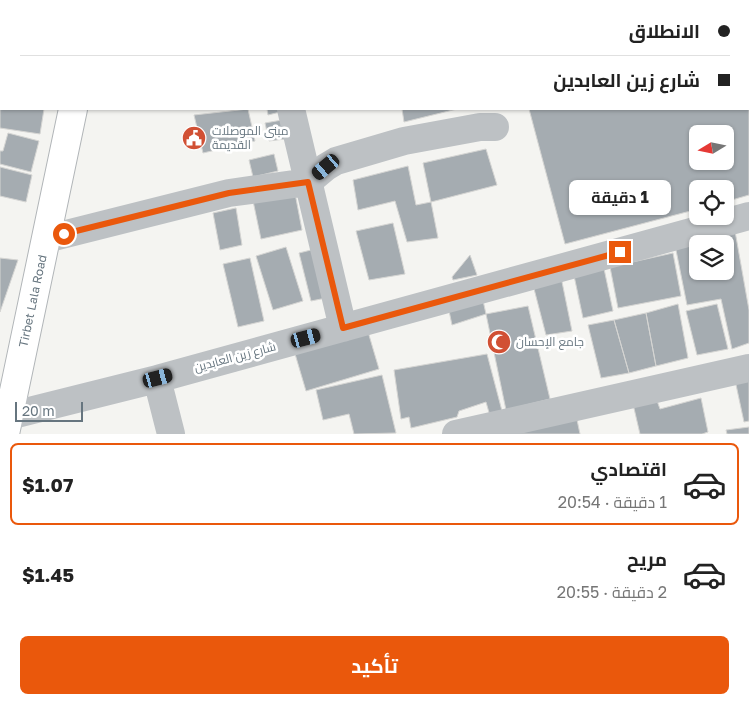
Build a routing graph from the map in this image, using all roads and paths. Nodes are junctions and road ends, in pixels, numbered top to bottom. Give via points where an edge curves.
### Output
1 (73, 110) edge
2 (291, 110) edge
3 (496, 126) dead end
4 (308, 182) junction
5 (749, 216) edge
6 (46, 239) junction
7 (343, 328) junction
8 (749, 368) edge
9 (158, 378) junction
10 (4, 425) edge
11 (171, 434) edge
12 (456, 434) edge

1 - 6 main road, Tirbet Lala Road
2 - 4 street
3 - 4 street via 404,141 336,161
4 - 6 street via 229,193
4 - 7 street
5 - 7 street, شارع زين العابدين
6 - 10 main road, Tirbet Lala Road
7 - 9 street, شارع زين العابدين
8 - 12 street
9 - 10 street, شارع زين العابدين
9 - 11 street

